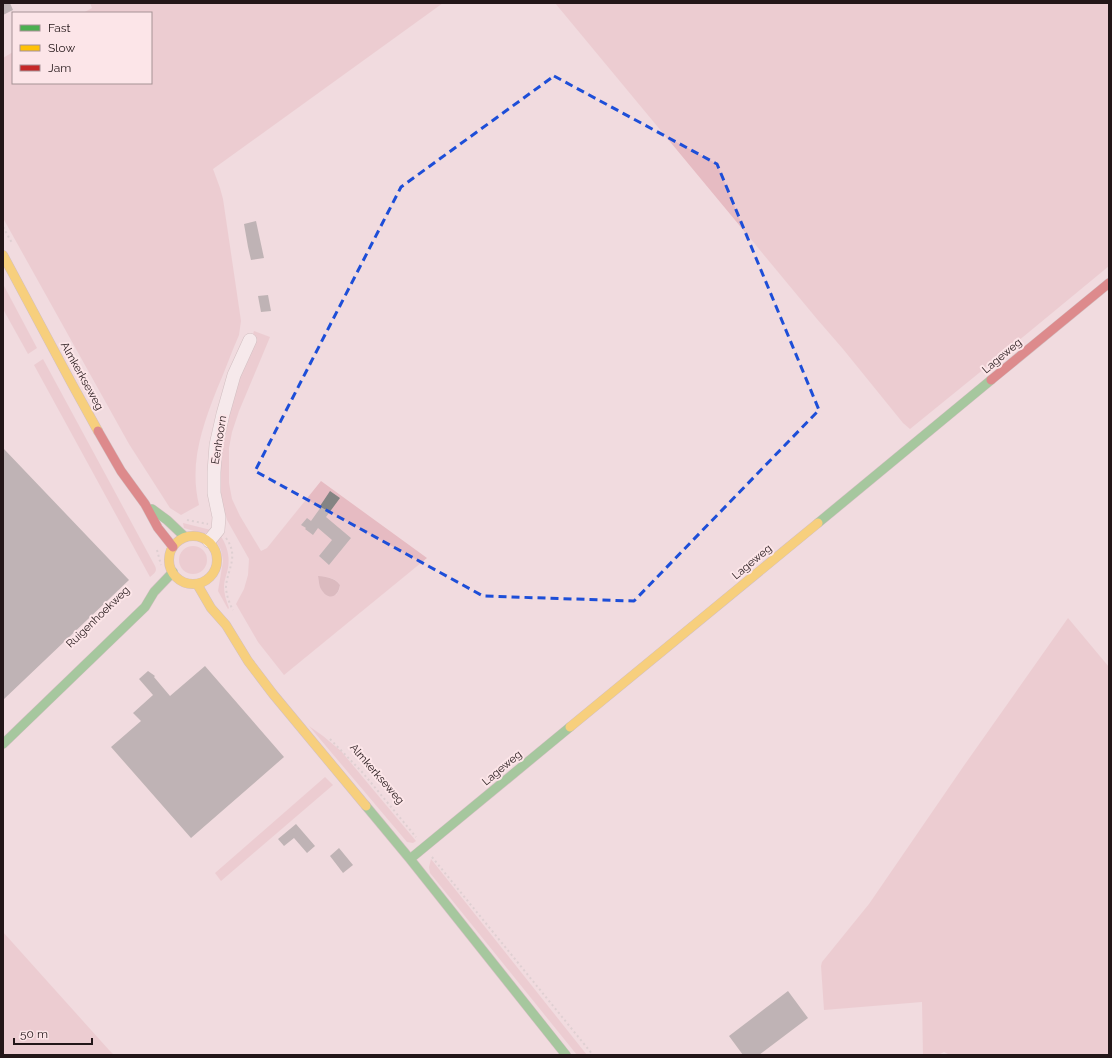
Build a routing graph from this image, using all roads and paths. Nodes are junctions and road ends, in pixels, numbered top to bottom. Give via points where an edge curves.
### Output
1 (3, 255) edge
2 (1109, 283) edge
3 (250, 340) dead end
4 (145, 504) junction
5 (170, 517) junction
6 (218, 530) junction
7 (185, 537) junction
8 (209, 541) junction
9 (155, 545) dead end
10 (173, 546) junction
11 (160, 570) dead end
12 (173, 572) junction
13 (196, 584) junction
14 (160, 599) dead end
15 (220, 605) dead end
16 (145, 607) junction
17 (235, 614) dead end
18 (226, 625) junction
19 (328, 736) dead end
20 (3, 744) edge
21 (425, 847) junction
22 (410, 859) junction
23 (566, 1055) edge
24 (593, 1055) edge

1 - 4 street, Almkerkseweg via 72,384 118,464
2 - 21 street, Lageweg
3 - 6 street, Eenhoorn via 234,376 216,445 214,493 219,517
4 - 5 street, Almkerkseweg
4 - 10 street, Almkerkseweg via 158,528
5 - 6 path via 208,524
5 - 7 street, Almkerkseweg
6 - 8 street
6 - 17 path via 227,540 232,554 226,594
7 - 8 street via 197,536
7 - 10 street
8 - 13 street via 217,556 217,564 210,581
9 - 11 path via 161,564
10 - 12 street via 170,555
12 - 13 street via 178,582
12 - 16 street via 154,592
13 - 18 street
14 - 16 street
15 - 18 street
16 - 20 street
18 - 22 street via 248,661 273,694
19 - 21 path, Almkerkseweg via 363,773
21 - 22 street, Lageweg
21 - 24 path, Almkerkseweg
22 - 23 street

